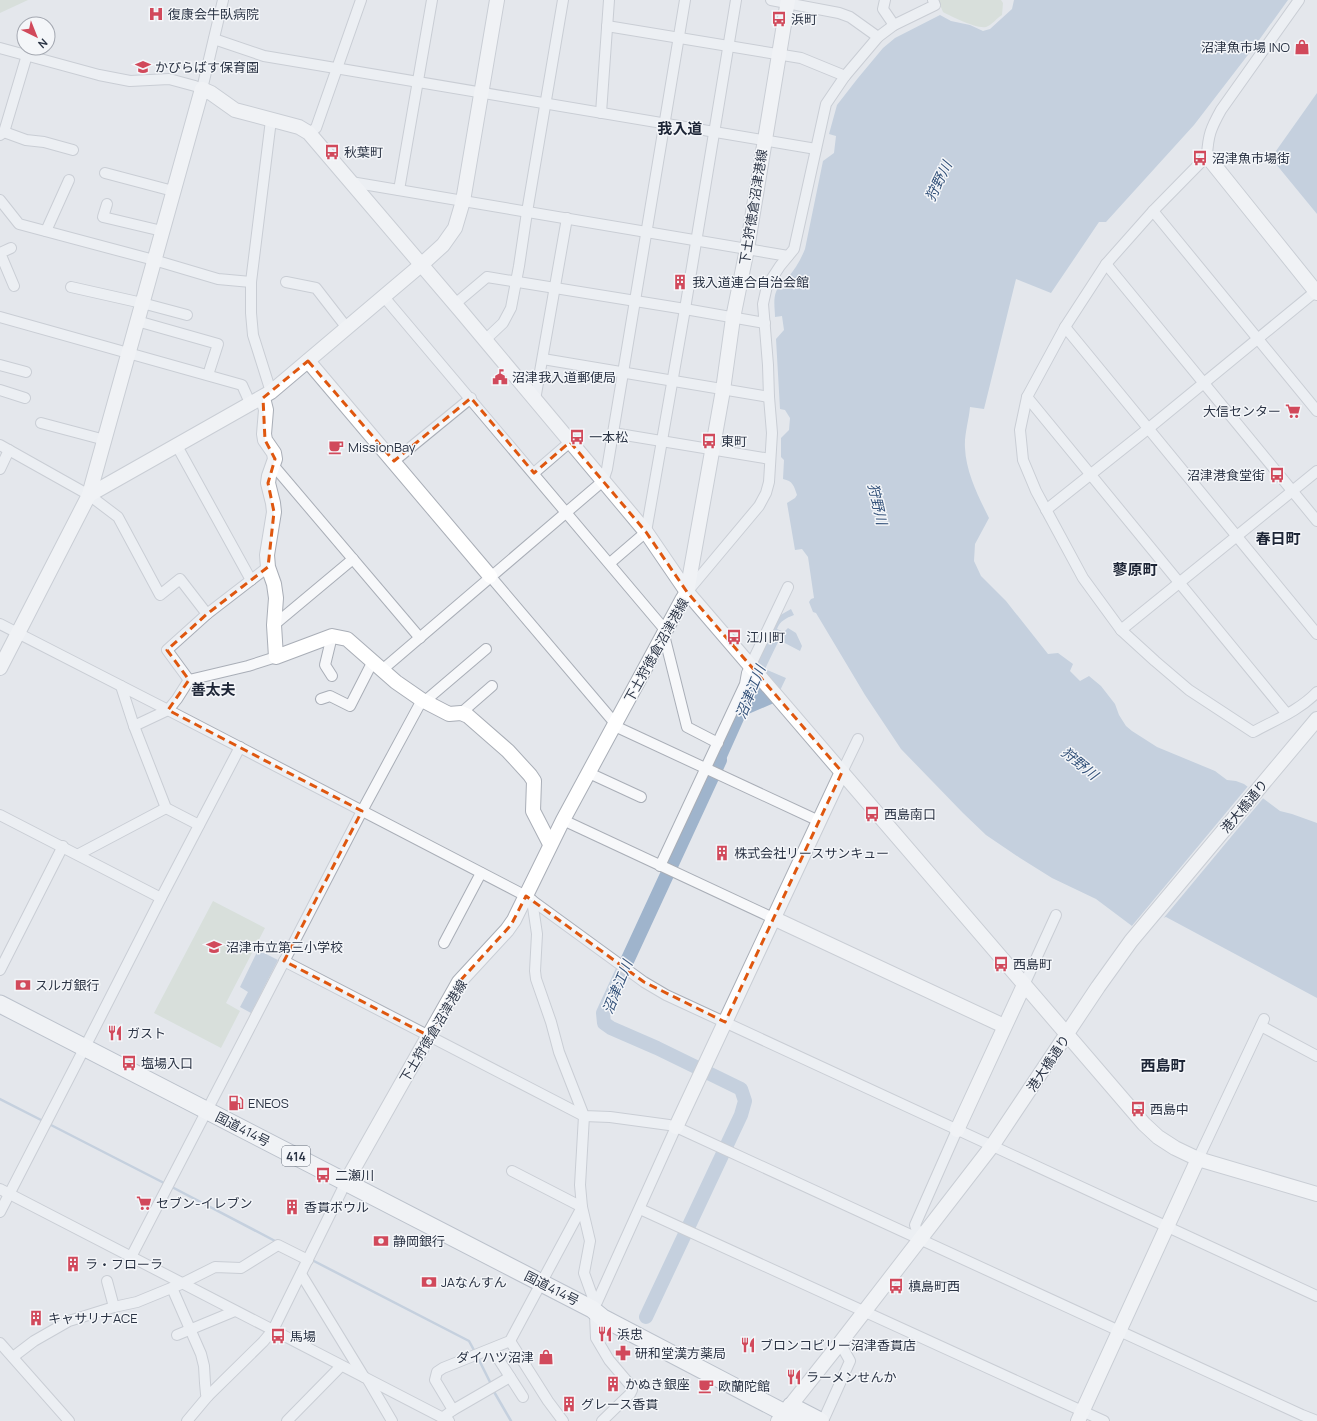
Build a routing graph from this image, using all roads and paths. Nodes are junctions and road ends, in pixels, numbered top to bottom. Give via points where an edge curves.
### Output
1 (223, 0) edge
2 (361, 0) edge
3 (432, 0) edge
4 (497, 0) edge
5 (564, 0) edge
6 (609, 0) edge
7 (685, 0) edge
8 (736, 0) edge
9 (771, 0) edge
10 (885, 0) edge
11 (933, 0) edge
12 (1299, 0) edge
13 (788, 1) edge
14 (894, 25) junction
15 (607, 26) junction
16 (878, 37) junction
17 (680, 38) junction
18 (214, 39) junction
19 (728, 46) junction
20 (0, 48) edge
21 (16, 52) edge
22 (778, 54) junction
23 (27, 56) edge
24 (31, 56) edge
25 (338, 69) junction
26 (845, 76) junction
27 (418, 82) junction
28 (202, 89) junction
29 (481, 93) junction
30 (546, 104) junction
31 (600, 113) junction
32 (271, 120) junction
33 (666, 124) junction
34 (714, 132) junction
35 (2, 133) edge
36 (309, 133) junction
37 (764, 140) junction
38 (816, 149) junction
39 (73, 150) dead end
40 (1208, 156) junction
41 (105, 173) dead end
42 (69, 180) dead end
43 (351, 182) junction
44 (399, 190) junction
45 (173, 191) junction
46 (0, 200) edge
47 (463, 201) junction
48 (106, 204) dead end
49 (1153, 211) junction
50 (527, 212) junction
51 (567, 218) junction
52 (162, 231) junction
53 (46, 232) junction
54 (646, 232) junction
55 (696, 240) junction
56 (11, 248) dead end
57 (747, 249) junction
58 (788, 256) junction
59 (154, 260) junction
60 (1106, 264) junction
61 (421, 265) junction
62 (251, 282) junction
63 (286, 282) dead end
64 (516, 282) junction
65 (14, 286) dead end
66 (71, 286) dead end
67 (554, 288) junction
68 (1316, 292) edge
69 (384, 296) junction
70 (634, 301) junction
71 (142, 303) junction
72 (455, 304) junction
73 (685, 309) junction
74 (187, 315) dead end
75 (0, 317) edge
76 (734, 318) junction
77 (137, 321) junction
78 (765, 323) junction
79 (1065, 327) junction
80 (347, 328) junction
81 (1258, 339) junction
82 (485, 340) junction
83 (128, 353) junction
84 (543, 359) junction
85 (308, 361) junction
86 (0, 365) edge
87 (26, 372) dead end
88 (623, 373) junction
89 (208, 375) junction
90 (672, 381) junction
91 (1204, 382) junction
92 (0, 390) edge
93 (723, 390) junction
94 (769, 397) junction
95 (1027, 397) junction
96 (25, 398) dead end
97 (262, 398) junction
98 (471, 398) junction
99 (535, 400) junction
100 (1317, 411) edge
101 (41, 423) dead end
102 (1149, 428) junction
103 (613, 433) junction
104 (105, 440) junction
105 (662, 441) junction
106 (570, 442) junction
107 (176, 446) junction
108 (4, 447) edge
109 (712, 450) junction
110 (770, 459) junction
111 (394, 461) junction
112 (273, 465) junction
113 (0, 469) edge
114 (1317, 471) edge
115 (534, 473) junction
116 (1090, 475) junction
117 (602, 481) junction
118 (1292, 491) junction
119 (89, 495) junction
120 (1046, 510) junction
121 (566, 512) junction
122 (1317, 521) edge
123 (646, 532) junction
124 (1237, 537) junction
125 (353, 559) junction
126 (610, 563) junction
127 (268, 567) junction
128 (490, 576) junction
129 (251, 580) junction
130 (1180, 583) junction
131 (788, 587) dead end
132 (687, 592) junction
133 (206, 614) junction
134 (0, 624) edge
135 (274, 625) junction
136 (1121, 630) junction
137 (18, 633) junction
138 (665, 633) junction
139 (1317, 634) edge
140 (332, 636) junction
141 (420, 638) junction
142 (486, 648) dead end
143 (276, 656) junction
144 (378, 666) junction
145 (750, 666) junction
146 (0, 668) edge
147 (332, 676) dead end
148 (189, 680) junction
149 (121, 686) junction
150 (492, 686) dead end
151 (1317, 692) edge
152 (321, 699) dead end
153 (423, 700) junction
154 (168, 710) junction
155 (461, 713) junction
156 (1287, 714) junction
157 (1317, 719) edge
158 (615, 725) junction
159 (134, 726) junction
160 (858, 739) dead end
161 (718, 743) junction
162 (240, 747) junction
163 (706, 769) junction
164 (842, 772) junction
165 (589, 773) junction
166 (641, 797) dead end
167 (166, 808) junction
168 (362, 811) junction
169 (0, 815) edge
170 (563, 820) junction
171 (819, 821) junction
172 (199, 826) junction
173 (550, 844) junction
174 (63, 846) junction
175 (79, 854) junction
176 (660, 866) junction
177 (481, 873) junction
178 (161, 898) junction
179 (529, 898) junction
180 (1056, 915) dead end
181 (773, 918) junction
182 (444, 943) dead end
183 (284, 961) junction
184 (0, 970) edge
185 (1024, 985) junction
186 (0, 1004) edge
187 (725, 1022) junction
188 (1004, 1026) junction
189 (1067, 1034) junction
190 (429, 1036) junction
191 (86, 1047) junction
192 (1317, 1056) edge
193 (207, 1111) junction
194 (584, 1116) junction
195 (676, 1127) junction
196 (957, 1130) junction
197 (992, 1146) junction
198 (1198, 1159) junction
199 (512, 1172) dead end
200 (346, 1182) junction
201 (0, 1189) edge
202 (10, 1194) junction
203 (1317, 1194) edge
204 (582, 1207) junction
205 (640, 1209) junction
206 (0, 1212) edge
207 (1167, 1227) junction
208 (920, 1240) junction
209 (131, 1257) junction
210 (308, 1260) junction
211 (301, 1274) junction
212 (107, 1281) dead end
213 (542, 1283) junction
214 (177, 1286) junction
215 (1317, 1296) edge
216 (114, 1307) junction
217 (592, 1309) junction
218 (235, 1311) junction
219 (865, 1311) junction
220 (190, 1329) junction
221 (273, 1330) junction
222 (1119, 1331) junction
223 (177, 1335) dead end
224 (510, 1341) junction
225 (0, 1343) edge
226 (840, 1343) junction
227 (492, 1349) junction
228 (13, 1357) junction
229 (341, 1366) junction
230 (510, 1377) junction
231 (366, 1378) junction
232 (208, 1396) junction
233 (523, 1396) dead end
234 (452, 1410) junction
235 (784, 1413) edge
236 (1080, 1416) edge
237 (446, 1419) edge
238 (1316, 1419) edge
239 (69, 1421) edge
240 (187, 1421) edge
241 (287, 1421) edge
242 (392, 1421) edge
243 (563, 1421) edge
244 (602, 1421) edge
245 (800, 1421) edge
246 (822, 1421) edge
247 (1104, 1421) edge

1 - 18 street
2 - 25 street
3 - 27 street
4 - 29 street
5 - 30 street
6 - 15 street
7 - 17 street
8 - 19 street
9 - 13 street
10 - 14 street via 883,9
11 - 14 street via 935,5
12 - 40 street via 1211,126
13 - 16 street via 850,17
13 - 22 street, 下土狩徳倉沼津港線
14 - 16 street
15 - 17 street
15 - 31 street
16 - 26 street
17 - 19 street
17 - 33 street
18 - 25 street via 264,56
18 - 28 street
19 - 22 street
19 - 34 street
20 - 21 street
22 - 26 street via 801,58
22 - 37 street, 下土狩徳倉沼津港線
23 - 35 street
24 - 28 street via 130,81 169,79
25 - 27 street
25 - 36 street via 316,128
26 - 38 street via 826,104
27 - 29 street
27 - 44 street
28 - 32 street via 235,110
28 - 45 street
29 - 30 street
29 - 47 street
30 - 31 street
30 - 50 street
31 - 33 street
32 - 36 street via 299,127
32 - 62 street
33 - 34 street
33 - 54 street
34 - 37 street
34 - 55 street
35 - 39 street
36 - 43 street
37 - 38 street
37 - 57 street, 下土狩徳倉沼津港線
38 - 58 street via 794,249
40 - 49 street
40 - 68 street
41 - 45 street
42 - 53 street
43 - 44 street
43 - 61 street
44 - 47 street
45 - 52 street
46 - 53 street via 19,224
47 - 50 street
47 - 61 street via 455,228 443,245
48 - 52 street via 104,217
49 - 60 street
49 - 81 street
50 - 51 street
50 - 64 street
51 - 54 street
51 - 67 street
52 - 59 street
53 - 59 street
54 - 55 street
54 - 70 street
55 - 57 street
55 - 73 street
56 - 65 street via 0,253
57 - 58 street
57 - 76 street, 下土狩徳倉沼津港線
58 - 78 street via 767,286 763,304
59 - 62 street via 218,279
59 - 71 street
60 - 79 street
60 - 91 street
61 - 69 street
61 - 72 street
62 - 97 street via 253,336
63 - 80 street via 316,288
64 - 67 street
64 - 72 street via 487,277
64 - 82 street via 511,308 503,323
66 - 71 street
67 - 70 street
67 - 84 street
68 - 81 street
69 - 80 street
69 - 98 street
70 - 73 street
70 - 88 street
71 - 74 street
71 - 77 street
72 - 82 street
73 - 76 street
73 - 90 street
75 - 83 street
76 - 78 street
76 - 93 street, 下土狩徳倉沼津港線
77 - 83 street
77 - 89 street via 218,344
78 - 94 street
79 - 95 street
79 - 102 street
80 - 85 street
81 - 91 street
81 - 100 street
82 - 99 street
83 - 89 street
83 - 104 street
84 - 88 street
84 - 99 street
85 - 97 street
85 - 111 street
86 - 87 street
88 - 90 street
88 - 103 street
89 - 97 street via 242,385
90 - 93 street
90 - 105 street
91 - 102 street
91 - 118 street
92 - 96 street
93 - 94 street
93 - 109 street, 下土狩徳倉沼津港線
94 - 110 street via 772,433
95 - 116 street
95 - 120 street via 1020,430 1024,460
97 - 107 street
97 - 112 street via 266,410 264,434 274,453
98 - 111 street
98 - 115 street
99 - 106 street
101 - 104 street
102 - 116 street
102 - 124 street
103 - 105 street
103 - 117 street via 608,469
104 - 119 street
105 - 109 street
105 - 123 street
106 - 115 street
106 - 117 street
107 - 119 street
107 - 129 street
108 - 113 street
108 - 119 street
109 - 110 street
109 - 132 street, 下土狩徳倉沼津港線
110 - 132 street via 766,493 762,502
111 - 128 street
112 - 125 street
112 - 127 street via 268,483 274,512 267,555
114 - 118 street
115 - 121 street
116 - 120 street
116 - 130 street
117 - 121 street
117 - 123 street
118 - 122 street
118 - 124 street
119 - 133 street via 118,517 160,595 180,579
119 - 137 street
120 - 136 street via 1083,578
121 - 126 street
121 - 128 street
123 - 126 street
123 - 132 street
124 - 130 street
124 - 139 street
125 - 135 street
125 - 141 street
126 - 138 street
127 - 129 street
127 - 135 street via 276,598
128 - 141 street
128 - 158 street
129 - 133 street
130 - 136 street
130 - 156 street
131 - 145 street
132 - 138 street, 下土狩徳倉沼津港線
132 - 145 street
133 - 148 street via 167,650
134 - 137 street
135 - 143 street
136 - 156 street via 1189,690 1254,732
137 - 146 street
137 - 149 street
138 - 158 street, 下土狩徳倉沼津港線
138 - 161 street via 687,727
140 - 143 street
140 - 144 street via 347,639
140 - 147 street via 325,665
141 - 144 street
142 - 153 street
143 - 148 street via 248,666
144 - 152 street via 350,706 330,696
144 - 153 street
145 - 161 street via 745,684
145 - 164 street
148 - 154 street
149 - 154 street
149 - 159 street
150 - 155 street
151 - 156 street
153 - 155 street via 449,714
153 - 168 street
154 - 159 street
154 - 162 street
155 - 173 street via 468,716 508,751 530,775 534,782 533,811
157 - 189 street, 港大橋通り via 1131,941
158 - 163 street
158 - 165 street, 下土狩徳倉沼津港線
159 - 167 street
160 - 164 street
161 - 163 street
162 - 168 street
162 - 172 street
163 - 171 street
163 - 176 street
164 - 171 street
164 - 185 street
165 - 166 street
165 - 170 street, 下土狩徳倉沼津港線
167 - 172 street
167 - 175 street
168 - 177 street
168 - 183 street
169 - 174 street
170 - 173 street, 下土狩徳倉沼津港線
170 - 176 street
171 - 181 street
172 - 178 street
173 - 179 street, 下土狩徳倉沼津港線
174 - 175 street
174 - 184 street
175 - 178 street
176 - 181 street
177 - 179 street
177 - 182 street
178 - 191 street
179 - 187 street via 650,985
179 - 190 street, 下土狩徳倉沼津港線 via 511,924 460,982
179 - 194 street via 537,934 536,979 559,1052
180 - 185 street
181 - 187 street
181 - 188 street
183 - 190 street
183 - 193 street
185 - 188 street
185 - 189 street
186 - 191 highway, 国道414号 / 414
187 - 195 street
187 - 196 street
188 - 196 street
189 - 197 street, 港大橋通り
189 - 198 street via 1144,1124 1158,1137
190 - 194 street
190 - 200 street, 下土狩徳倉沼津港線
191 - 193 highway, 国道414号 / 414
191 - 202 street
192 - 198 street via 1262,1022
193 - 200 highway, 国道414号 / 414
193 - 209 street
194 - 195 street via 610,1117
194 - 204 street via 580,1185
195 - 205 street
195 - 208 street
196 - 197 street
196 - 208 street via 914,1225
197 - 207 street
197 - 208 street, 港大橋通り
198 - 203 street
198 - 207 street
199 - 204 street
200 - 210 street
200 - 213 highway, 国道414号 / 414
201 - 202 street
202 - 206 street
202 - 209 street
204 - 213 street
204 - 217 street via 590,1239 584,1273 593,1298
205 - 217 street
205 - 219 street
207 - 215 street
207 - 222 street
208 - 219 street, 港大橋通り
208 - 222 street
209 - 214 street
210 - 211 street
210 - 214 street via 278,1245 241,1268 215,1267
211 - 221 street
211 - 231 street
212 - 216 street
213 - 217 highway, 国道414号 / 414
213 - 224 street
214 - 216 street via 138,1302
214 - 218 street
214 - 220 street
216 - 228 street via 61,1325
217 - 235 highway, 国道414号 / 414 via 605,1311
217 - 244 street via 595,1315 596,1338 601,1349 632,1390
218 - 220 street
218 - 221 street
219 - 226 street, 港大橋通り
219 - 236 street
220 - 223 street
220 - 232 street via 204,1366
221 - 229 street
221 - 232 street
222 - 236 street
222 - 238 street via 1302,1415
224 - 227 street
224 - 243 street
225 - 228 street
226 - 235 street, 港大橋通り
226 - 246 street via 850,1361
227 - 230 street
227 - 234 street via 437,1372 435,1380
228 - 239 street
229 - 231 street
229 - 241 street
230 - 233 street
230 - 234 street
231 - 237 street
231 - 242 street
232 - 240 street
234 - 237 street
235 - 245 highway, 国道414号 / 414
235 - 246 highway, 国道414号 / 414
236 - 247 street

